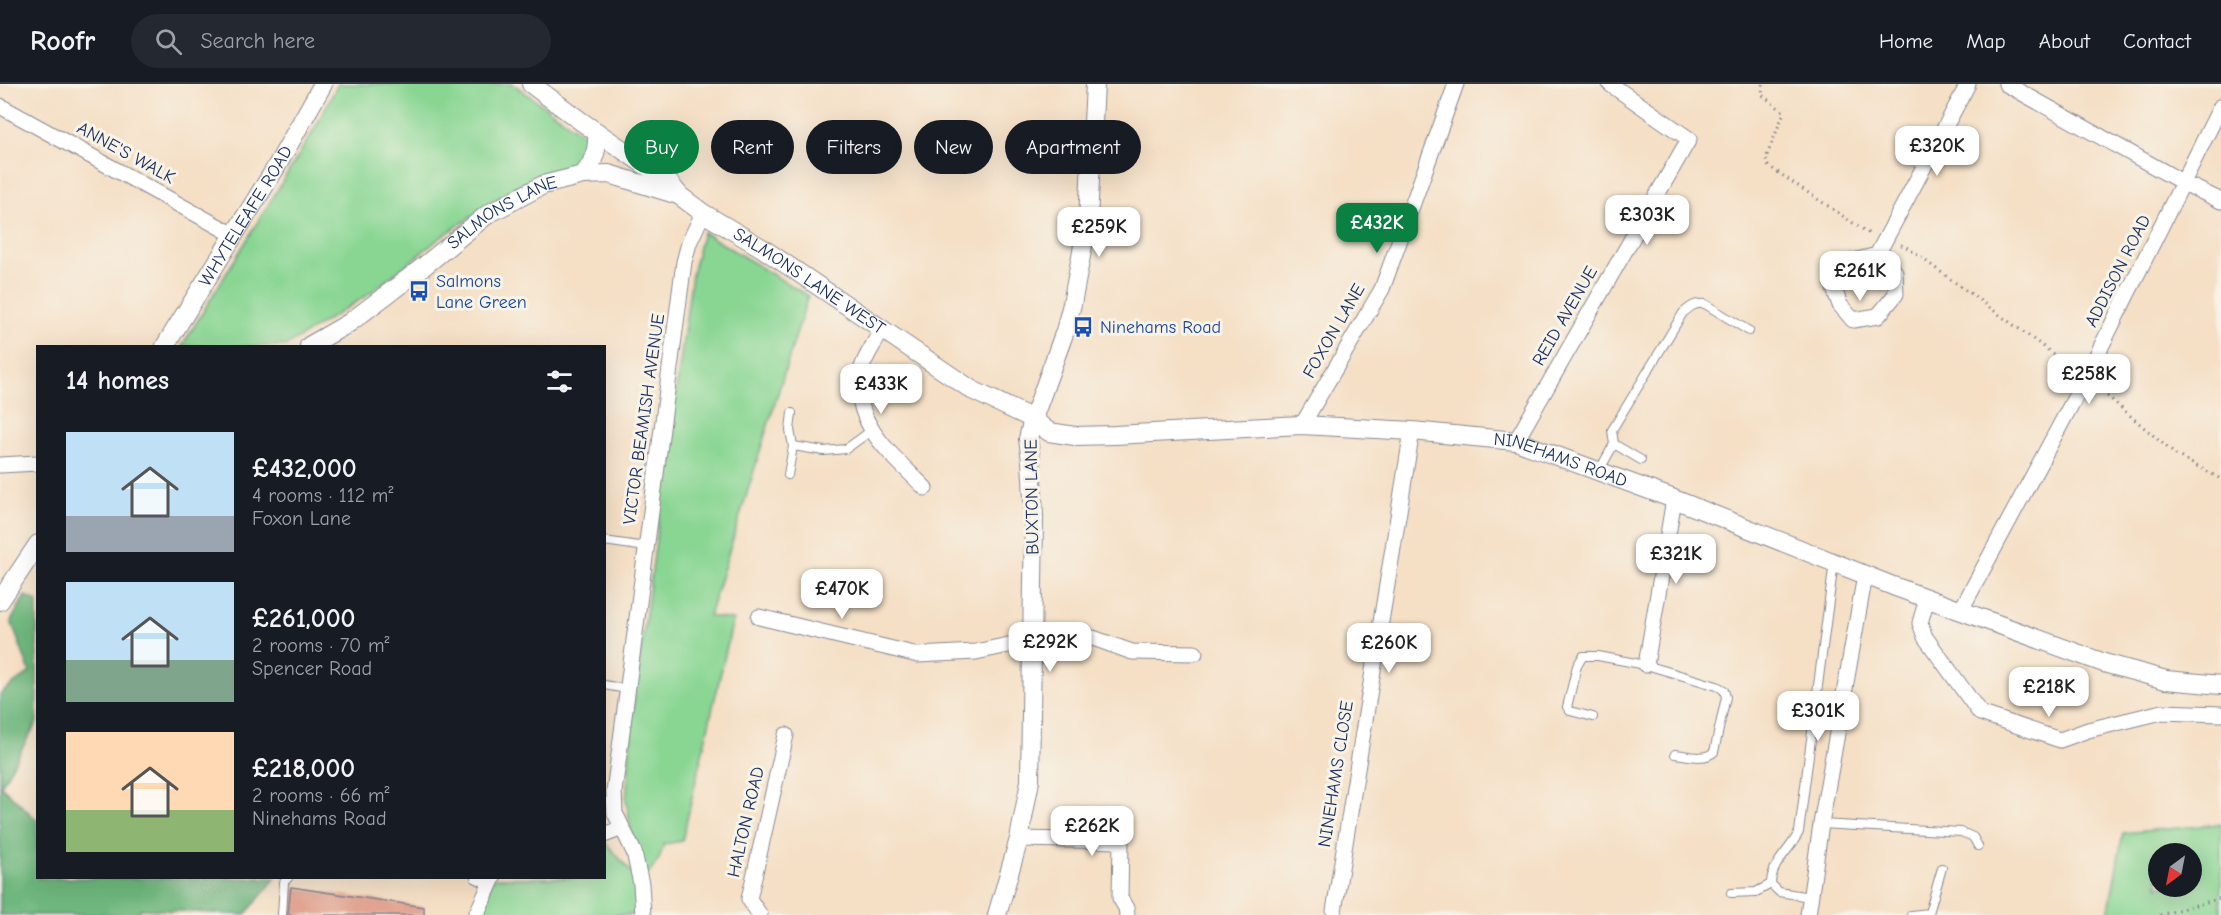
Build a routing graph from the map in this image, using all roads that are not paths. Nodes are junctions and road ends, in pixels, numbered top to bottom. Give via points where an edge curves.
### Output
1 (323, 84) edge
2 (531, 84) edge
3 (1095, 84) edge
4 (1456, 84) edge
5 (1610, 84) edge
6 (1968, 84) edge
7 (2007, 84) edge
8 (0, 106) edge
9 (2221, 106) edge
10 (597, 132) junction
11 (583, 175) junction
12 (2184, 183) junction
13 (680, 196) junction
14 (2221, 201) edge
15 (703, 213) junction
16 (234, 235) junction
17 (1880, 249) junction
18 (882, 329) junction
19 (1749, 331) dead end
20 (166, 345) edge
21 (311, 345) edge
22 (792, 413) dead end
23 (1033, 419) junction
24 (1302, 425) junction
25 (872, 430) junction
26 (1412, 431) junction
27 (1516, 441) junction
28 (1614, 444) junction
29 (793, 446) junction
30 (1641, 460) dead end
31 (36, 463) edge
32 (0, 465) edge
33 (1599, 471) junction
34 (788, 476) dead end
35 (925, 489) dead end
36 (1674, 499) junction
37 (606, 541) edge
38 (36, 547) edge
39 (646, 547) junction
40 (1834, 562) junction
41 (1865, 575) junction
42 (1927, 598) junction
43 (0, 601) edge
44 (1961, 610) junction
45 (759, 617) dead end
46 (1032, 640) junction
47 (1195, 652) dead end
48 (1646, 665) junction
49 (2221, 685) edge
50 (606, 686) edge
51 (627, 689) junction
52 (2221, 714) edge
53 (1593, 717) dead end
54 (786, 735) dead end
55 (1675, 754) dead end
56 (1821, 824) junction
57 (622, 828) junction
58 (606, 834) edge
59 (1019, 839) junction
60 (1978, 846) dead end
61 (1942, 868) dead end
62 (285, 879) edge
63 (491, 881) edge
64 (1771, 884) junction
65 (1731, 893) dead end
66 (1810, 897) junction
67 (1334, 910) dead end
68 (282, 915) edge
69 (476, 915) edge
70 (643, 915) edge
71 (759, 915) edge
72 (997, 915) edge
73 (1127, 915) edge
74 (1808, 915) edge
75 (1911, 915) edge

1 - 16 street, WHYTELEAFE ROAD
2 - 10 street, SALMONS LANE WEST
3 - 23 street, BUXTON LANE via 1088,219 1065,332
4 - 24 street, FOXON LANE via 1382,289
5 - 27 street, REID AVENUE via 1689,139
6 - 17 street
7 - 12 street
8 - 16 street, ANNE'S WALK
9 - 12 street, ADDISON ROAD
10 - 11 street via 594,160
10 - 13 street, SALMONS LANE WEST via 667,180
11 - 13 street, SALMONS LANE WEST via 609,174
11 - 21 street, SALMONS LANE via 543,185 488,214 349,323
12 - 14 street
12 - 44 street, ADDISON ROAD via 2086,378
13 - 15 street, SALMONS LANE WEST
15 - 18 street, SALMONS LANE WEST
15 - 39 street, VICTOR BEAMISH AVENUE via 684,262
16 - 20 street, WHYTELEAFE ROAD
17 - 17 street via 1895,272 1896,294 1878,316 1853,320 1840,305 1833,286 1850,262
18 - 23 street, SALMONS LANE WEST via 972,390
18 - 25 street via 861,369 863,417
19 - 28 lane via 1705,304 1690,307 1612,430
22 - 29 lane
23 - 24 street, NINEHAMS ROAD via 1049,432 1076,436
23 - 46 street, BUXTON LANE via 1028,439 1034,516
24 - 26 street, NINEHAMS ROAD
25 - 29 lane via 846,450
25 - 35 street
26 - 27 street, NINEHAMS ROAD
26 - 67 street, NINEHAMS CLOSE
27 - 33 street, NINEHAMS ROAD
28 - 30 lane
28 - 33 lane
29 - 34 lane
31 - 32 street
33 - 36 street, NINEHAMS ROAD
36 - 40 street, NINEHAMS ROAD
36 - 48 street
37 - 39 lane
38 - 43 street
39 - 51 street, VICTOR BEAMISH AVENUE
40 - 41 street, NINEHAMS ROAD
40 - 64 lane via 1799,832 1771,871
41 - 42 street, NINEHAMS ROAD
41 - 56 street
42 - 44 street, NINEHAMS ROAD
42 - 52 street via 1920,623 1925,637 1980,713 2060,740 2162,712
44 - 49 street, NINEHAMS ROAD via 2104,663 2166,680
45 - 46 street via 918,655 976,651
46 - 47 street via 1093,638 1132,652
46 - 59 street, BUXTON LANE via 1030,780
48 - 53 lane via 1583,656 1568,707
48 - 55 lane via 1724,690 1726,697 1714,752 1703,757
50 - 51 lane
51 - 57 street, VICTOR BEAMISH AVENUE via 614,792 615,813
54 - 71 street, HALTON ROAD via 749,899
56 - 60 lane via 1961,832 1973,837
56 - 66 street
57 - 58 street
57 - 70 street, VICTOR BEAMISH AVENUE via 634,852
59 - 72 street, BUXTON LANE
59 - 73 street via 1121,841 1120,898
61 - 75 lane via 1929,913
62 - 68 lane
63 - 69 street
64 - 65 lane via 1756,892
64 - 66 lane via 1779,891
66 - 74 street

